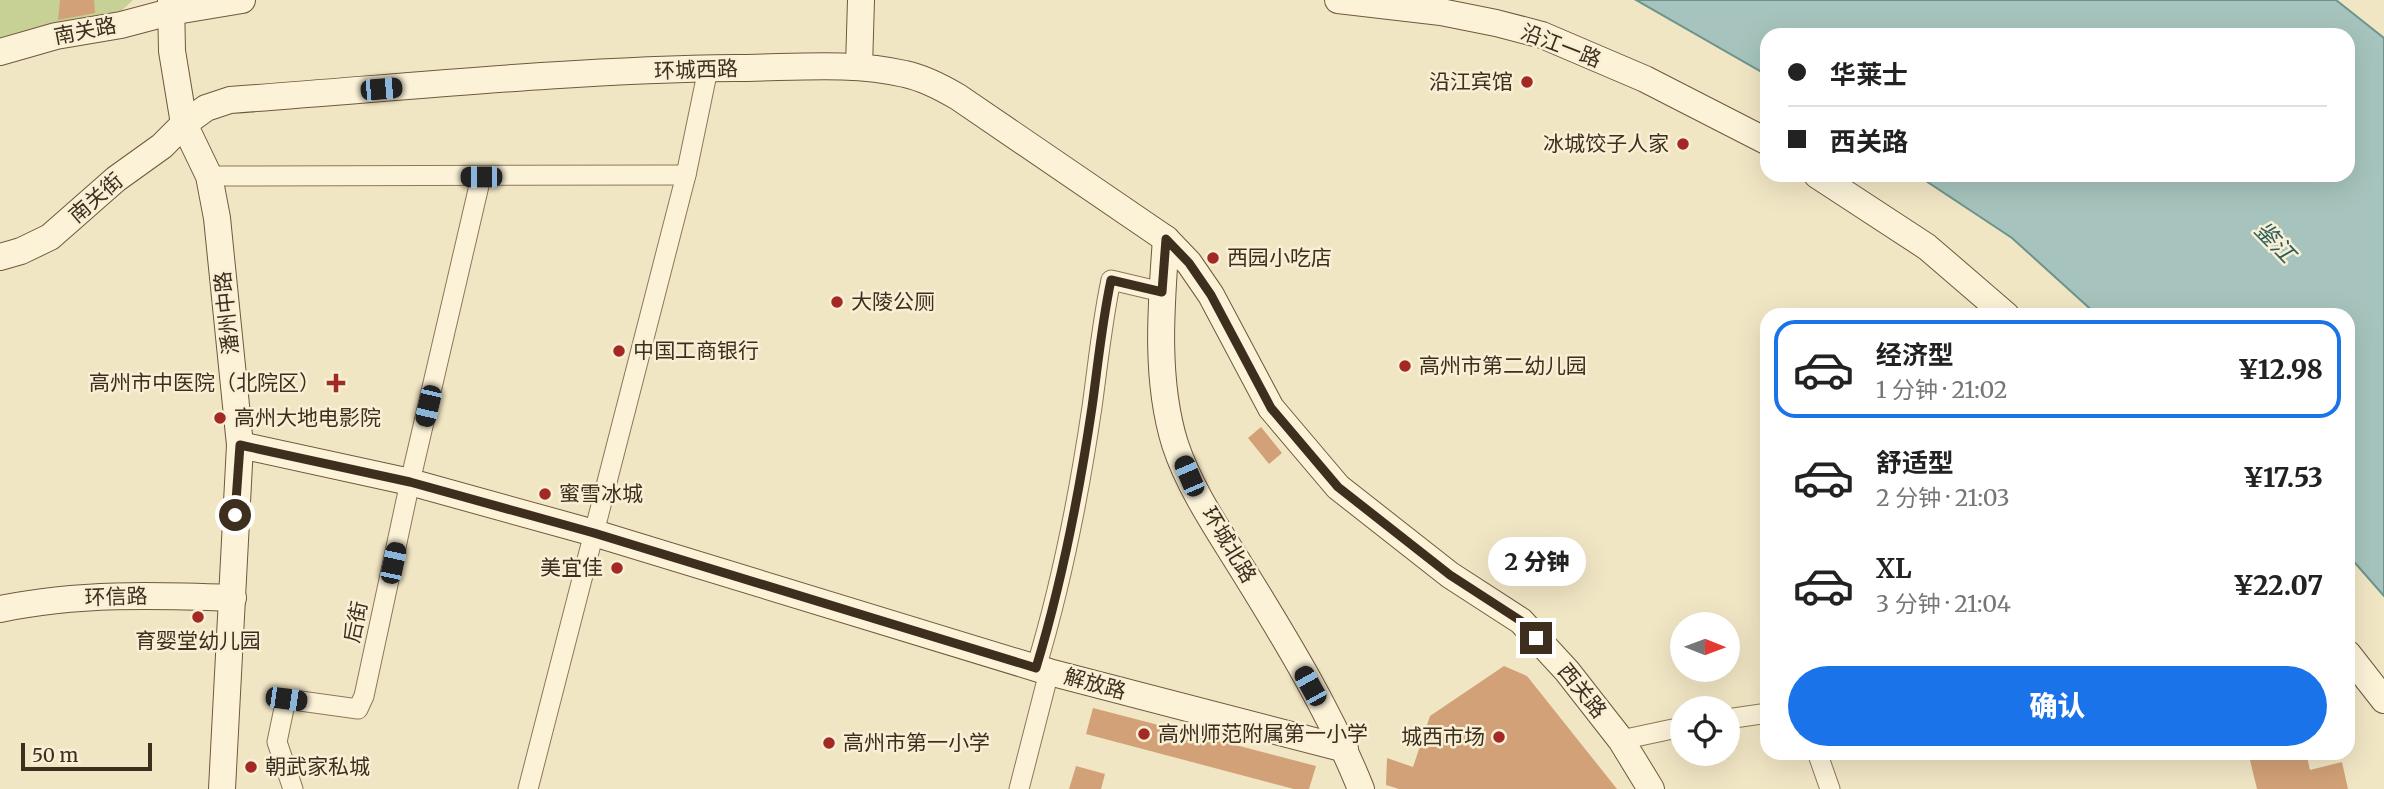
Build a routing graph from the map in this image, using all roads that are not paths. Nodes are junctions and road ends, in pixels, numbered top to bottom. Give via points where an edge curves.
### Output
1 (242, 0) edge
2 (861, 0) edge
3 (1338, 0) edge
4 (176, 4) edge
5 (0, 52) edge
6 (859, 67) junction
7 (708, 69) junction
8 (184, 124) junction
9 (1760, 138) edge
10 (686, 175) junction
11 (209, 176) junction
12 (481, 177) junction
13 (1828, 182) edge
14 (1166, 239) junction
15 (0, 257) edge
16 (1162, 292) junction
17 (1998, 308) edge
18 (240, 445) junction
19 (410, 482) junction
20 (594, 533) junction
21 (233, 598) junction
22 (0, 609) edge
23 (2355, 663) edge
24 (1043, 670) junction
25 (2384, 700) edge
26 (1760, 714) edge
27 (1740, 717) edge
28 (1670, 730) edge
29 (1621, 740) junction
30 (1345, 749) junction
31 (1820, 760) edge
32 (222, 789) edge
33 (293, 789) edge
34 (528, 789) edge
35 (1019, 789) edge
36 (1361, 789) edge
37 (1651, 789) edge
38 (1830, 789) edge

1 - 4 street, 南关路
2 - 6 street
3 - 9 street, 沿江一路 via 1441,12 1542,35 1645,79
4 - 5 street, 南关路 via 121,25 55,36
4 - 8 street, 潘州中路 via 176,82
6 - 7 street, 环城西路
6 - 14 street, 环城西路 via 906,74 941,87
7 - 8 street, 环城西路 via 528,77 230,100 206,108
7 - 10 street
8 - 11 street, 潘州中路
8 - 15 street, 南关街 via 50,237
10 - 12 street
10 - 20 street
11 - 12 street
11 - 18 street, 潘州中路
12 - 19 street, 后街
13 - 17 street via 1927,247
14 - 16 street, 环城北路
14 - 29 street, 西关路 via 1211,295 1271,408 1338,487 1450,575 1521,621
16 - 24 street via 1111,280
16 - 30 street, 环城北路 via 1163,381 1176,446
18 - 19 street, 解放路
18 - 21 street, 潘州中路
19 - 20 street, 解放路
19 - 33 street, 后街 via 358,709 286,699 277,743
20 - 24 street, 解放路
20 - 34 street
21 - 22 street, 环信路 via 115,596
21 - 32 street, 潘州中路
23 - 25 street
24 - 30 street, 解放路
24 - 35 street
26 - 27 street
28 - 29 street
29 - 37 street, 西关路
30 - 36 street, 环城北路
31 - 38 street

